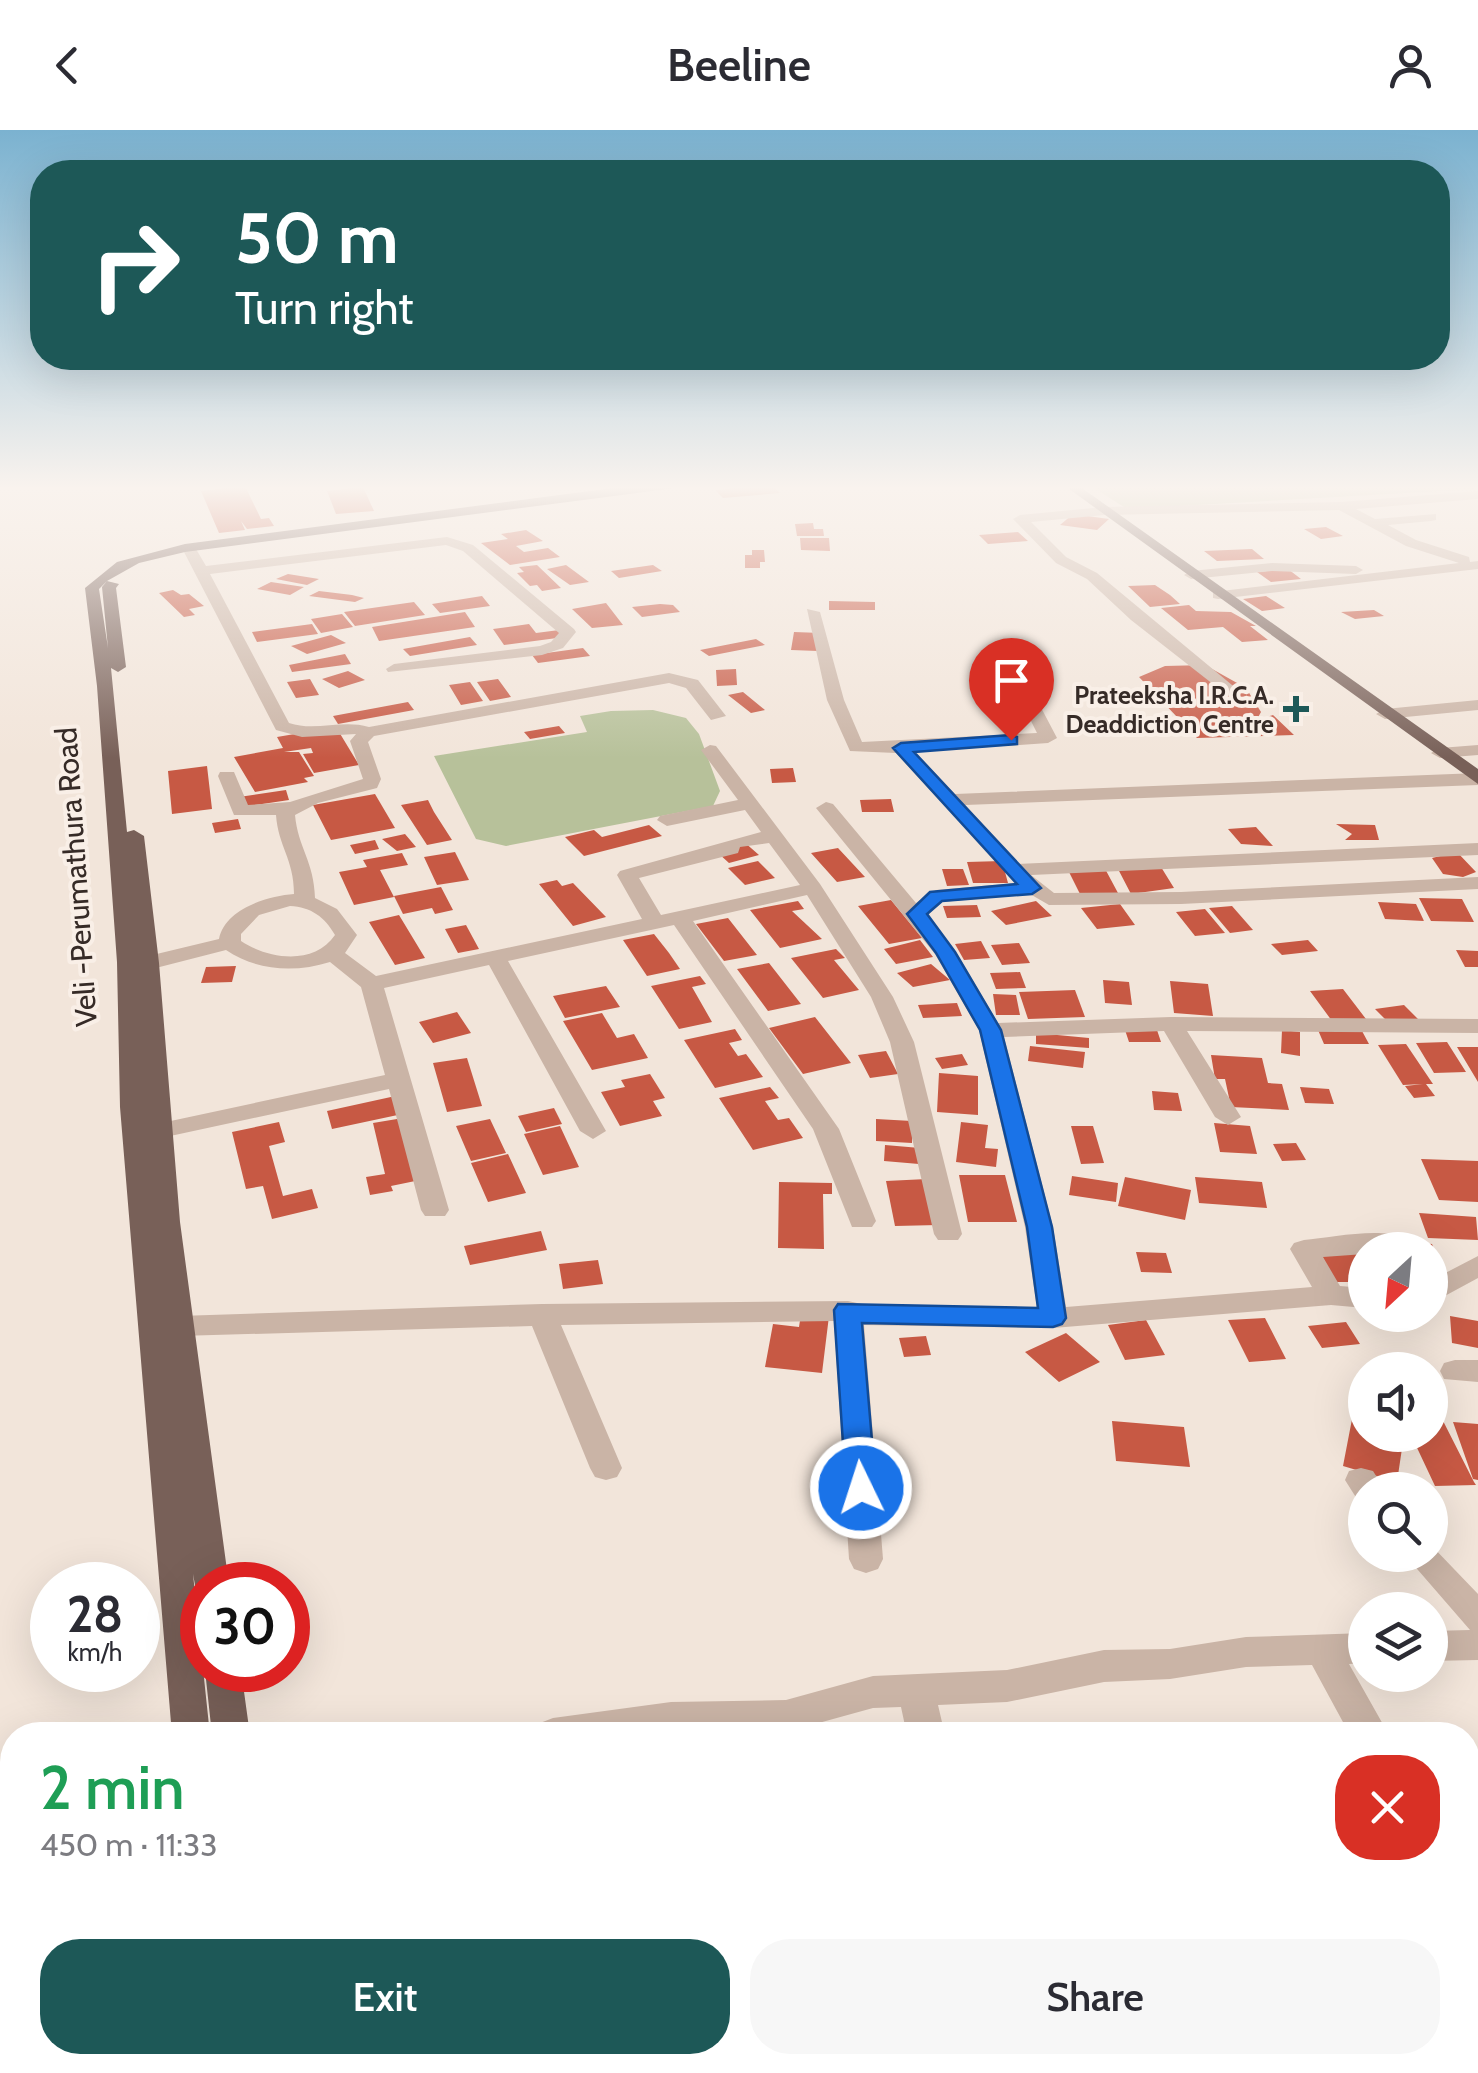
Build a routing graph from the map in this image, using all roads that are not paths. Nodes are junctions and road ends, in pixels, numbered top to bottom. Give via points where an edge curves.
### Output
1 (104, 577) edge
2 (122, 577) edge
3 (204, 577) edge
4 (498, 577) edge
5 (1093, 577) edge
6 (1193, 577) edge
7 (1381, 577) edge
8 (1218, 595) junction
9 (812, 612) dead end
10 (1164, 640) junction
11 (1137, 641) dead end
12 (1010, 663) dead end
13 (394, 669) dead end
14 (1232, 694) dead end
15 (1478, 705) edge
16 (1384, 714) junction
17 (717, 716) dead end
18 (363, 732) junction
19 (901, 748) junction
20 (710, 750) dead end
21 (1478, 750) edge
22 (1440, 753) junction
23 (227, 776) dead end
24 (1478, 778) edge
25 (950, 800) junction
26 (750, 803) junction
27 (290, 808) junction
28 (826, 808) dead end
29 (667, 820) dead end
30 (775, 838) junction
31 (1478, 848) edge
32 (1012, 870) junction
33 (1478, 883) edge
34 (813, 888) junction
35 (1032, 888) junction
36 (305, 900) junction
37 (917, 914) junction
38 (667, 919) junction
39 (230, 943) junction
40 (333, 954) junction
41 (495, 957) junction
42 (148, 963) junction
43 (372, 984) junction
44 (1171, 1024) junction
45 (1478, 1026) edge
46 (991, 1030) junction
47 (398, 1079) junction
48 (1228, 1117) dead end
49 (161, 1130) junction
50 (593, 1131) dead end
51 (435, 1210) dead end
52 (862, 1221) dead end
53 (948, 1234) dead end
54 (1348, 1246) edge
55 (1478, 1265) edge
56 (1448, 1283) edge
57 (1331, 1295) junction
58 (1348, 1296) edge
59 (848, 1310) junction
60 (542, 1314) junction
61 (1053, 1318) junction
62 (179, 1326) junction
63 (606, 1468) dead end
64 (866, 1559) dead end
65 (209, 1562) edge
66 (1437, 1572) edge
67 (1478, 1618) edge
68 (1478, 1645) edge
69 (1448, 1646) edge
70 (1348, 1649) edge
71 (1322, 1650) junction
72 (916, 1690) junction
73 (226, 1692) edge
74 (191, 1722) edge
75 (229, 1722) edge
76 (643, 1722) edge
77 (923, 1722) edge
78 (1363, 1722) edge

1 - 74 main road, Veli -Perumathura Road via 92,588
2 - 42 main road via 108,587
3 - 18 street via 282,726 294,732
4 - 13 street via 568,632 558,645
5 - 10 street
6 - 8 main road
7 - 8 street
8 - 16 main road
9 - 19 street via 843,728 856,747
10 - 11 street
10 - 14 street
12 - 19 street via 1048,738
15 - 16 street
16 - 22 main road
17 - 18 street via 692,684 668,678
18 - 27 street via 359,741 370,784
19 - 25 street
20 - 26 street
21 - 22 street
22 - 24 main road
23 - 27 street via 241,811
24 - 25 street
25 - 32 street
26 - 29 street
26 - 30 street
27 - 36 street via 283,820 304,868
28 - 37 street
30 - 34 street
30 - 38 street via 751,838 627,875
31 - 32 street
32 - 35 street
33 - 35 street via 1062,900
34 - 38 street
34 - 53 street via 882,997 902,1042
35 - 37 street via 936,896
36 - 39 street via 252,912 230,933
36 - 40 street via 325,908 346,935
37 - 46 street
38 - 41 street
38 - 52 street via 826,1129
39 - 40 street via 242,954 287,962
39 - 42 street
40 - 43 street
41 - 43 street
41 - 50 street
42 - 49 main road
43 - 47 street
44 - 45 street
44 - 46 street
44 - 48 street
46 - 61 street via 1040,1227
47 - 49 street
47 - 51 street
49 - 62 main road
54 - 57 street via 1304,1249
55 - 56 street
57 - 58 street
57 - 61 street
59 - 60 street
59 - 61 street
59 - 64 street
60 - 62 street
60 - 63 street
62 - 65 main road
66 - 67 street
68 - 69 street
70 - 71 street
71 - 72 street via 1246,1652 1104,1666 1007,1686
71 - 78 street
72 - 76 street via 873,1692 786,1716
72 - 77 street
73 - 75 main road

